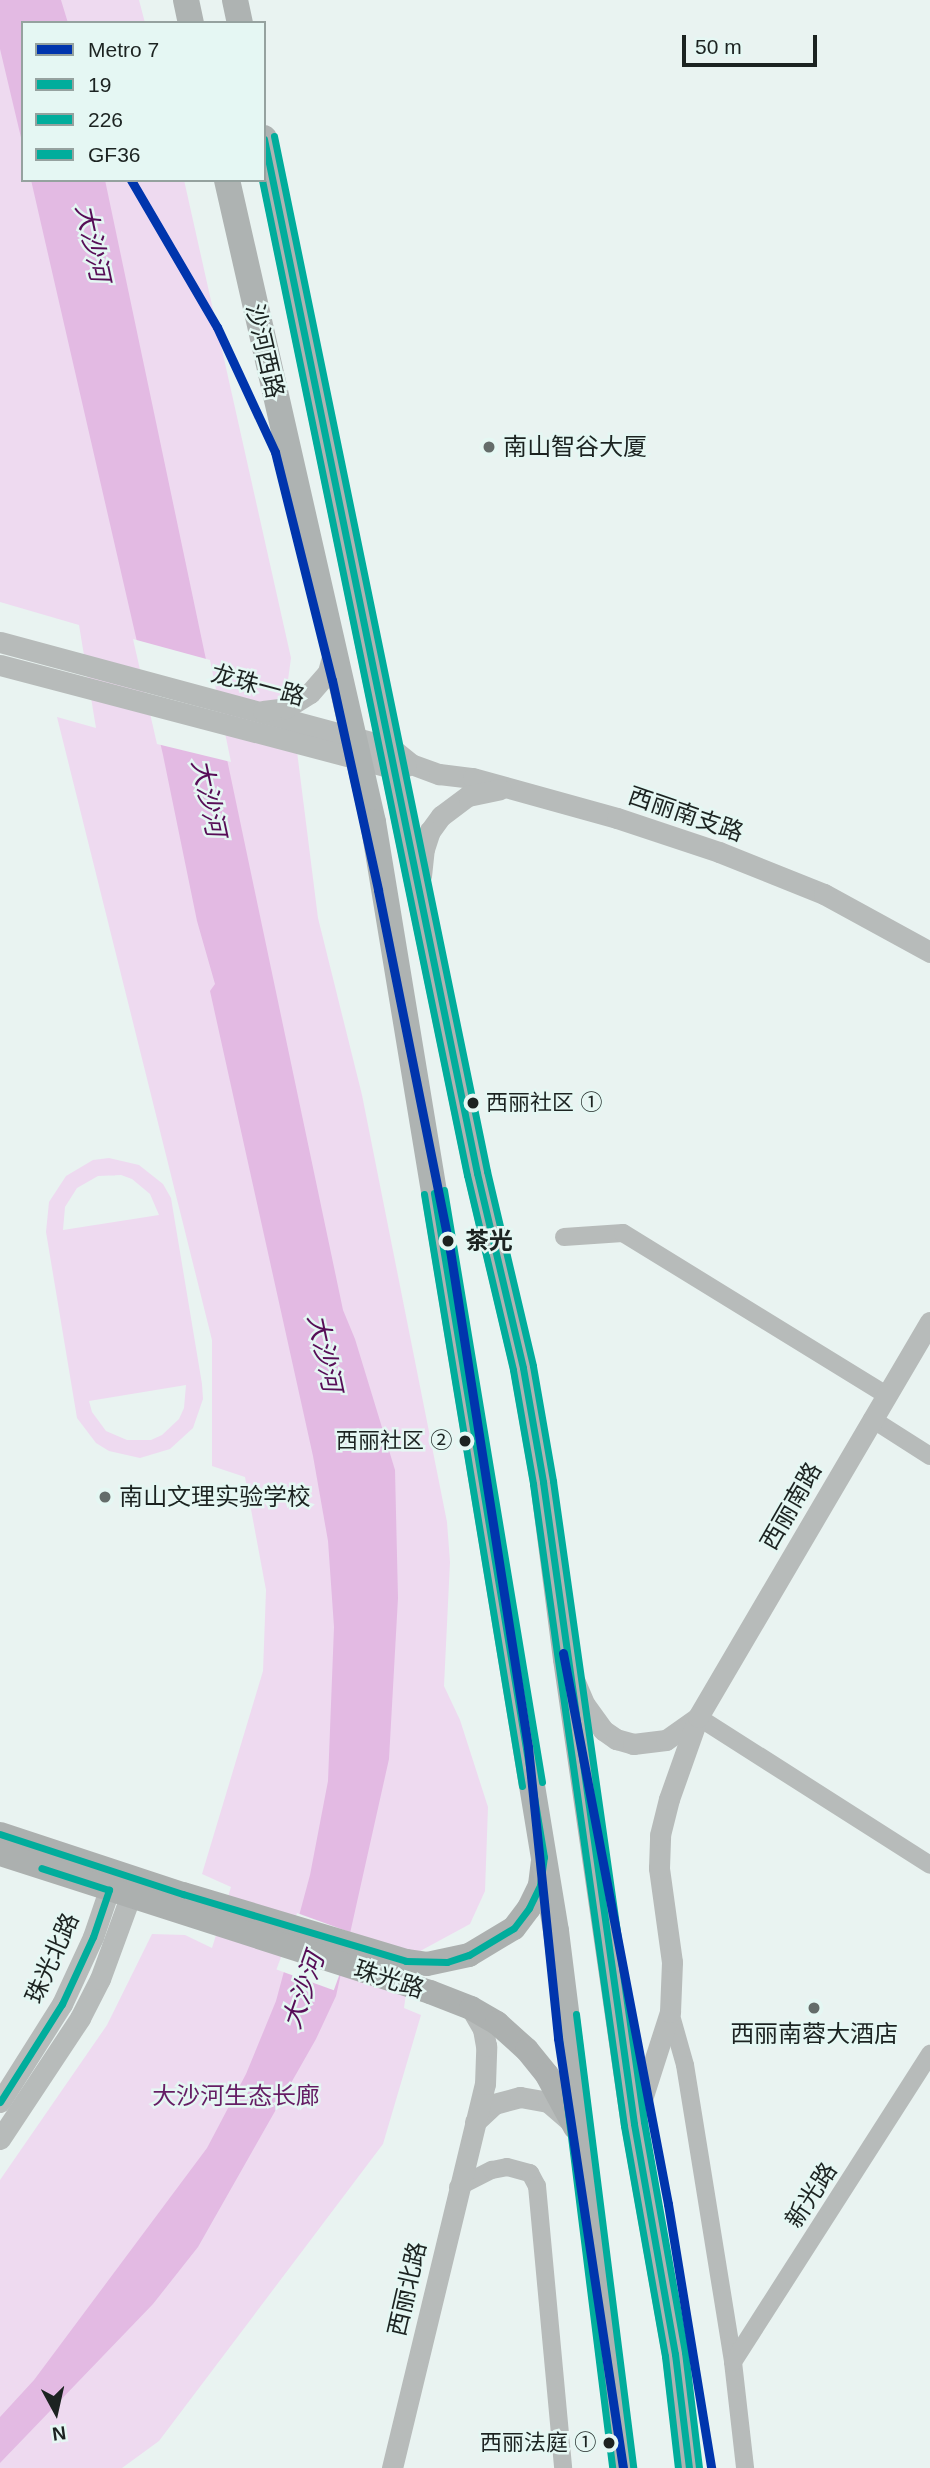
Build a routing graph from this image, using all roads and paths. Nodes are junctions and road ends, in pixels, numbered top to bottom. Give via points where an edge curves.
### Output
1 (186, 0) edge
2 (235, 0) edge
3 (191, 21) edge
4 (240, 21) edge
5 (266, 147) edge
6 (227, 182) edge
7 (0, 642) edge
8 (334, 650) junction
9 (0, 665) edge
10 (254, 711) junction
11 (356, 748) junction
12 (398, 760) junction
13 (507, 788) junction
14 (419, 892) junction
15 (930, 952) edge
16 (564, 1237) dead end
17 (930, 1322) edge
18 (886, 1395) junction
19 (872, 1419) junction
20 (930, 1456) edge
21 (566, 1660) junction
22 (698, 1717) junction
23 (0, 1834) edge
24 (0, 1854) edge
25 (544, 1857) junction
26 (930, 1865) edge
27 (123, 1888) junction
28 (403, 1972) junction
29 (471, 2008) junction
30 (670, 2012) junction
31 (930, 2054) edge
32 (0, 2102) edge
33 (475, 2122) junction
34 (634, 2124) junction
35 (575, 2127) junction
36 (0, 2139) edge
37 (584, 2159) junction
38 (458, 2188) junction
39 (733, 2362) junction
40 (392, 2468) edge
41 (563, 2468) edge
42 (623, 2468) edge
43 (688, 2468) edge
44 (745, 2468) edge

1 - 3 main road
2 - 4 main road
5 - 12 main road, 沙河西路
6 - 8 main road, 沙河西路
7 - 10 street, 龙珠一路
8 - 10 street via 328,672 305,698 286,708
8 - 11 main road, 沙河西路
9 - 11 street, 龙珠一路
10 - 11 street, 龙珠一路
11 - 12 street, 龙珠一路
11 - 25 main road, 沙河西路 via 373,822
12 - 13 street, 西丽南支路
12 - 14 main road, 沙河西路
13 - 14 street via 468,796 441,816 424,849
13 - 15 street, 西丽南支路 via 719,852 824,894
14 - 21 main road, 沙河西路 via 523,1368
16 - 18 street via 624,1233
17 - 18 street, 西丽南路
18 - 19 street, 西丽南路
19 - 20 street
19 - 22 street, 西丽南路
21 - 22 street, 西丽南路 via 594,1718 616,1739 633,1744 666,1740
21 - 34 main road, 沙河西路
22 - 26 street
22 - 30 street, 西丽南路 via 660,1835 659,1868 671,1962
23 - 27 main road, 珠光路
24 - 27 main road, 珠光路
25 - 28 main road, 珠光路 via 540,1885 514,1928 469,1955
25 - 37 main road, 沙河西路
27 - 28 main road, 珠光路
27 - 32 street, 珠光北路 via 93,1937 62,2004
27 - 36 street, 珠光北路 via 114,1947 80,2018
28 - 29 main road, 珠光路
29 - 33 street, 西丽北路 via 483,2029 488,2064
29 - 35 main road, 珠光路 via 527,2049
30 - 34 street, 西丽南路
30 - 39 street via 685,2065
31 - 39 street, 新光路
33 - 35 street via 494,2104 520,2097 548,2102
33 - 38 street, 西丽北路
34 - 43 main road, 沙河西路 via 675,2354
35 - 37 street, 珠光路
37 - 42 main road, 沙河西路
38 - 40 street, 西丽北路
38 - 41 street via 507,2167 530,2173 537,2186
39 - 44 street

